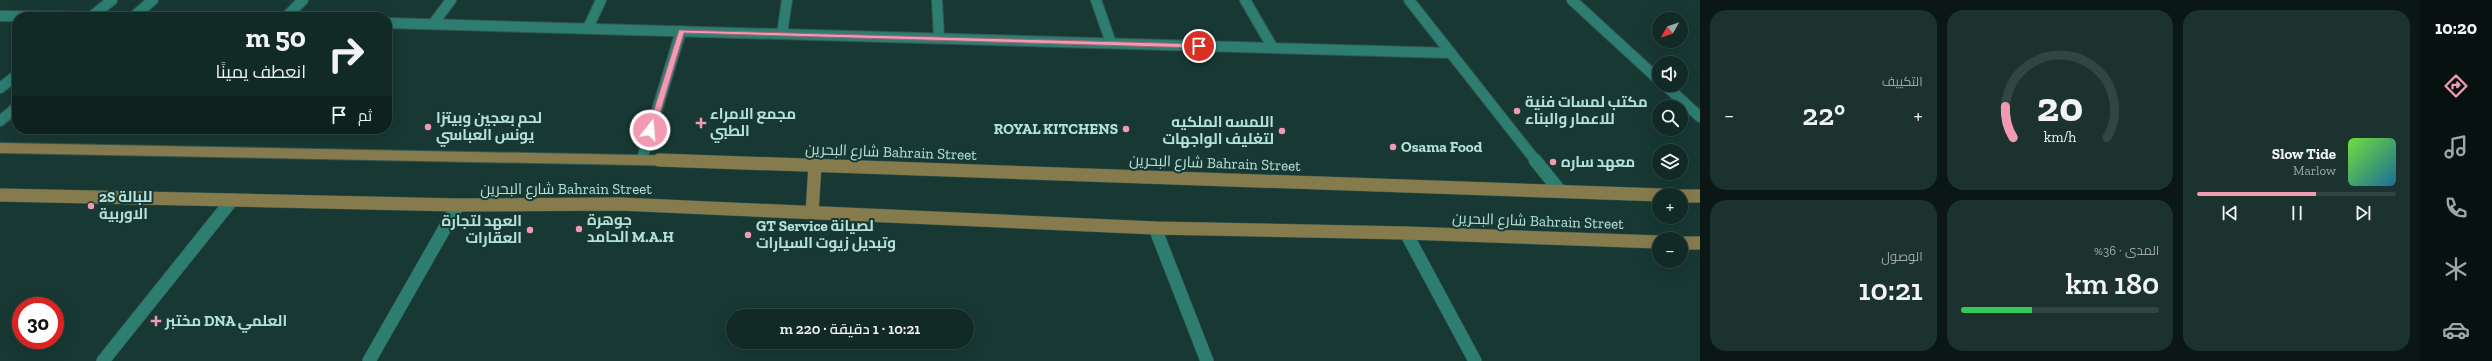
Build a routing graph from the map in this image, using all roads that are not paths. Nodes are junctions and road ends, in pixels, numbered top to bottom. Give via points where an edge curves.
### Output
1 (112, 0) edge
2 (153, 0) edge
3 (303, 0) edge
4 (451, 0) edge
5 (601, 0) edge
6 (787, 0) edge
7 (937, 0) edge
8 (1096, 0) edge
9 (1245, 0) edge
10 (1408, 0) edge
11 (1572, 0) edge
12 (97, 12) edge
13 (139, 12) edge
14 (291, 12) edge
15 (0, 16) edge
16 (12, 16) edge
17 (392, 23) edge
18 (433, 24) junction
19 (588, 28) junction
20 (681, 31) junction
21 (782, 34) junction
22 (939, 38) junction
23 (1111, 43) junction
24 (1273, 48) junction
25 (1451, 53) junction
26 (1652, 74) edge
27 (12, 79) edge
28 (0, 88) edge
29 (1673, 92) edge
30 (12, 112) edge
31 (1700, 117) edge
32 (0, 121) edge
33 (0, 148) edge
34 (642, 159) junction
35 (815, 165) junction
36 (1560, 192) junction
37 (0, 195) edge
38 (1652, 195) edge
39 (1688, 196) edge
40 (1700, 196) edge
41 (232, 200) junction
42 (458, 205) junction
43 (812, 213) junction
44 (1155, 228) junction
45 (1406, 233) junction
46 (1652, 242) edge
47 (1688, 243) edge
48 (1700, 243) edge
49 (104, 361) edge
50 (370, 361) edge
51 (1207, 361) edge
52 (1476, 361) edge

1 - 12 street
2 - 13 street
3 - 14 street
4 - 18 street
5 - 19 street
6 - 21 street
7 - 22 street
8 - 23 street
9 - 24 street
10 - 25 street
11 - 26 street
15 - 16 street
17 - 18 street
18 - 19 street
19 - 20 street
20 - 21 street
20 - 34 street
21 - 22 street
22 - 23 street
23 - 24 street
24 - 25 street
25 - 36 street
27 - 28 street
29 - 31 street
30 - 32 street
33 - 34 main road, شارع البحرين Bahrain Street
34 - 35 main road, شارع البحرين Bahrain Street
35 - 36 main road, شارع البحرين Bahrain Street
35 - 43 main road
36 - 38 main road, شارع البحرين Bahrain Street
37 - 41 main road, شارع البحرين Bahrain Street
39 - 40 main road
41 - 42 main road, شارع البحرين Bahrain Street
41 - 49 street
42 - 43 main road, شارع البحرين Bahrain Street via 620,204
42 - 50 street
43 - 44 main road, شارع البحرين Bahrain Street
44 - 45 main road, شارع البحرين Bahrain Street
44 - 51 street
45 - 46 main road, شارع البحرين Bahrain Street
45 - 52 street
47 - 48 main road

